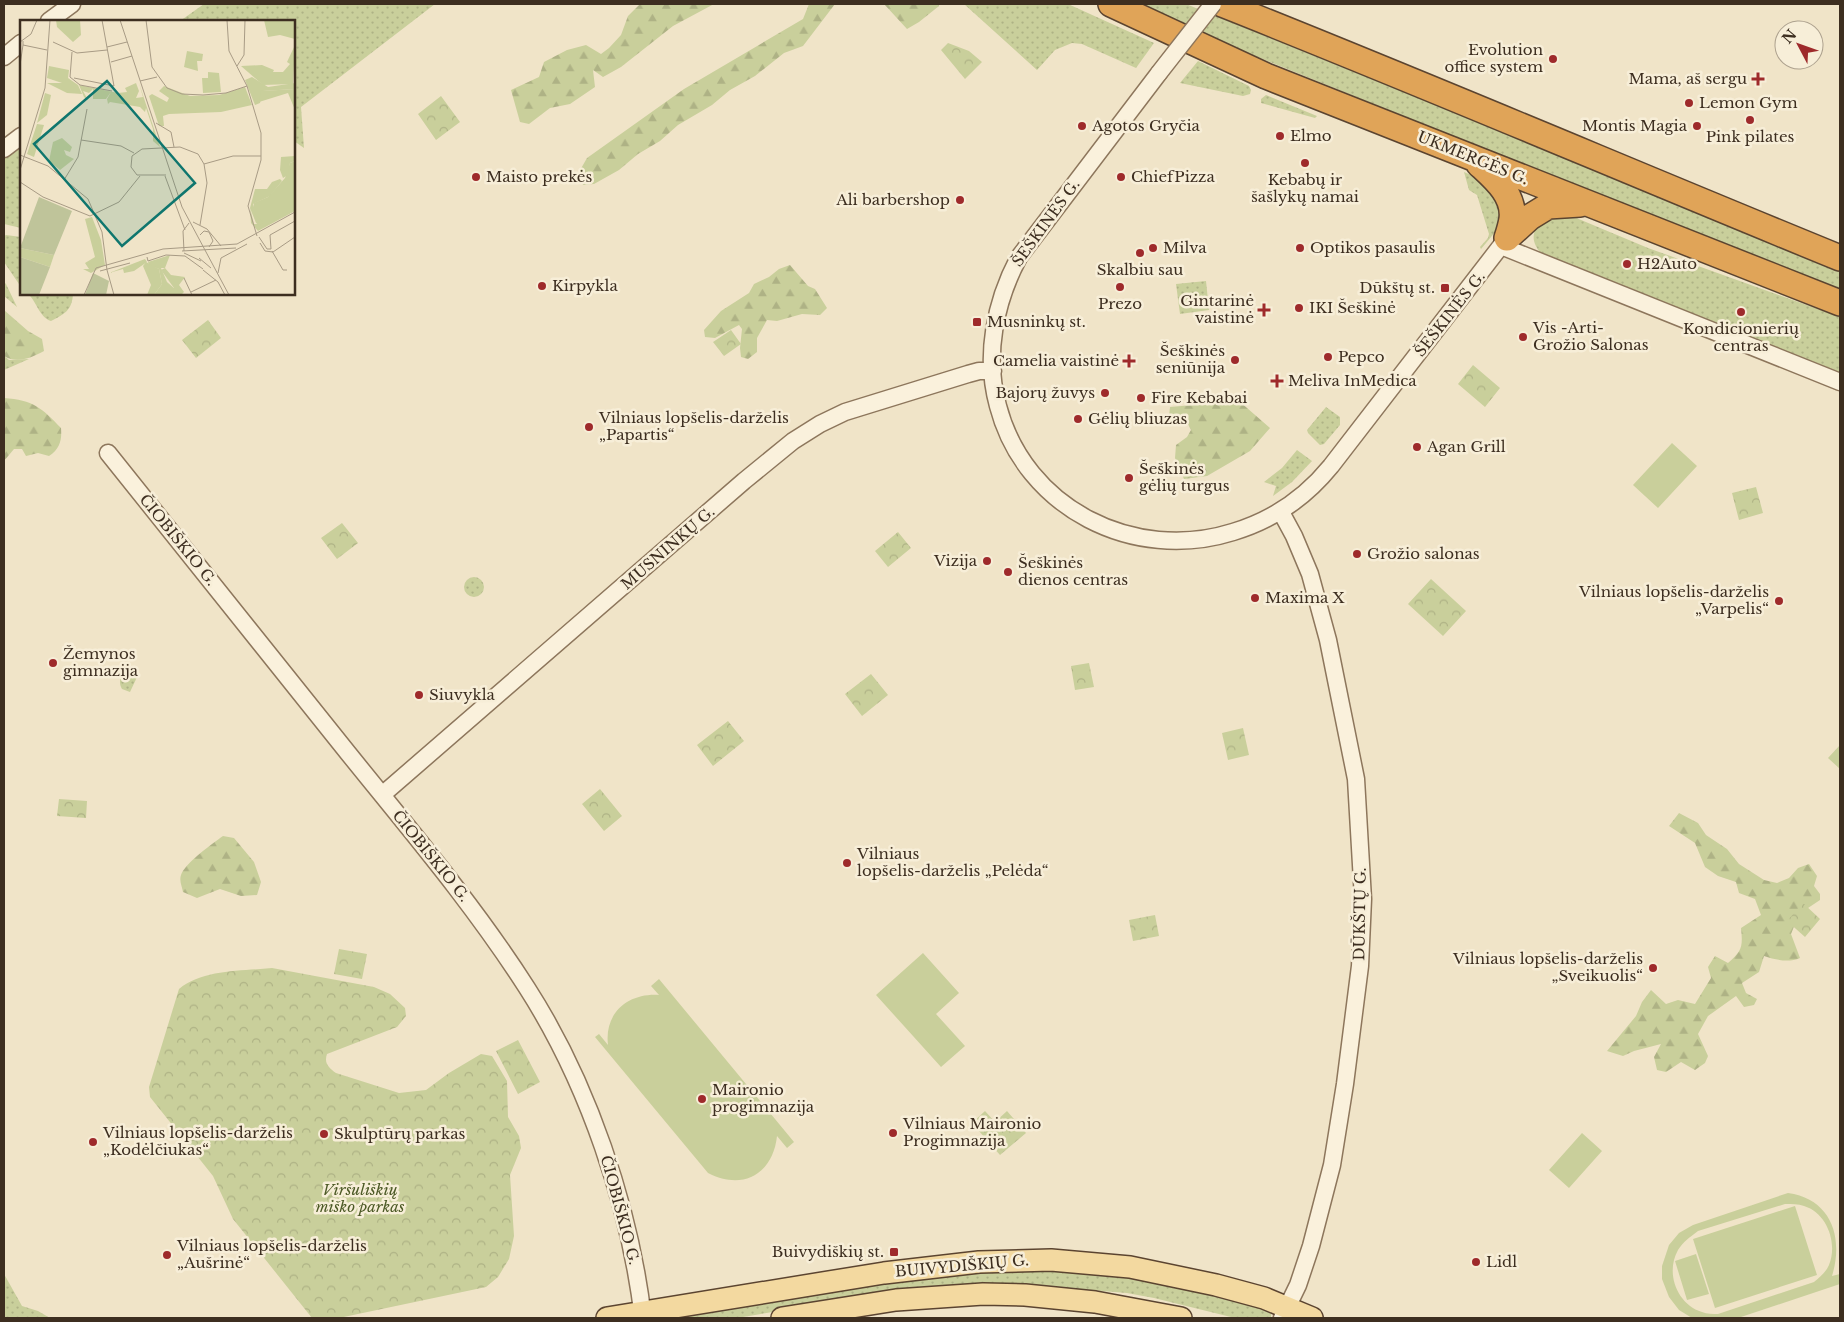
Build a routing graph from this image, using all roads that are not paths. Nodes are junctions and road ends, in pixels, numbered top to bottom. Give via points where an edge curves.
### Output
1 (72, 4) edge
2 (1111, 4) edge
3 (1213, 4) edge
4 (1222, 4) edge
5 (50, 20) edge
6 (20, 44) edge
7 (4, 56) edge
8 (20, 137) edge
9 (4, 150) edge
10 (1474, 158) junction
11 (1585, 203) junction
12 (1504, 242) junction
13 (1840, 258) edge
14 (1840, 303) edge
15 (993, 371) junction
16 (1840, 382) edge
17 (108, 453) dead end
18 (1280, 512) junction
19 (382, 795) junction
20 (1285, 1313) edge
21 (642, 1315) edge
22 (607, 1318) edge
23 (782, 1318) edge
24 (1181, 1318) edge
25 (1312, 1318) edge

1 - 5 street
2 - 10 highway, UKMERGĖS G. via 1266,76
3 - 15 street, ŠEŠKINĖS G., bridge via 1019,257 997,313 992,348
4 - 13 highway
6 - 7 street
8 - 9 street
10 - 11 highway, UKMERGĖS G.
10 - 12 highway via 1508,196 1512,217
11 - 12 highway via 1548,206 1530,217
11 - 14 highway, UKMERGĖS G.
12 - 16 street
12 - 18 street, ŠEŠKINĖS G. via 1324,475 1297,501
15 - 18 street, ŠEŠKINĖS G. via 998,406 1020,457 1059,500 1082,516 1138,538 1182,542 1244,529
15 - 19 street, MUSNINKŲ G. via 968,374 845,412 793,441
17 - 19 street, ČIOBIŠKIO G.
18 - 20 street, DŪKŠTŲ G. via 1310,574 1328,640 1356,779 1362,899 1360,966 1332,1165 1311,1246
19 - 21 street, ČIOBIŠKIO G. via 489,931 557,1040 612,1172 637,1275
20 - 21 main road, BUIVYDIŠKIŲ G. via 1264,1298 1216,1285 1130,1267 1052,1260 980,1262 892,1272
20 - 25 main road, BUIVYDIŠKIŲ G.
21 - 22 main road, BUIVYDIŠKIŲ G.
23 - 24 main road, BUIVYDIŠKIŲ G. via 896,1300 983,1294 1095,1302

